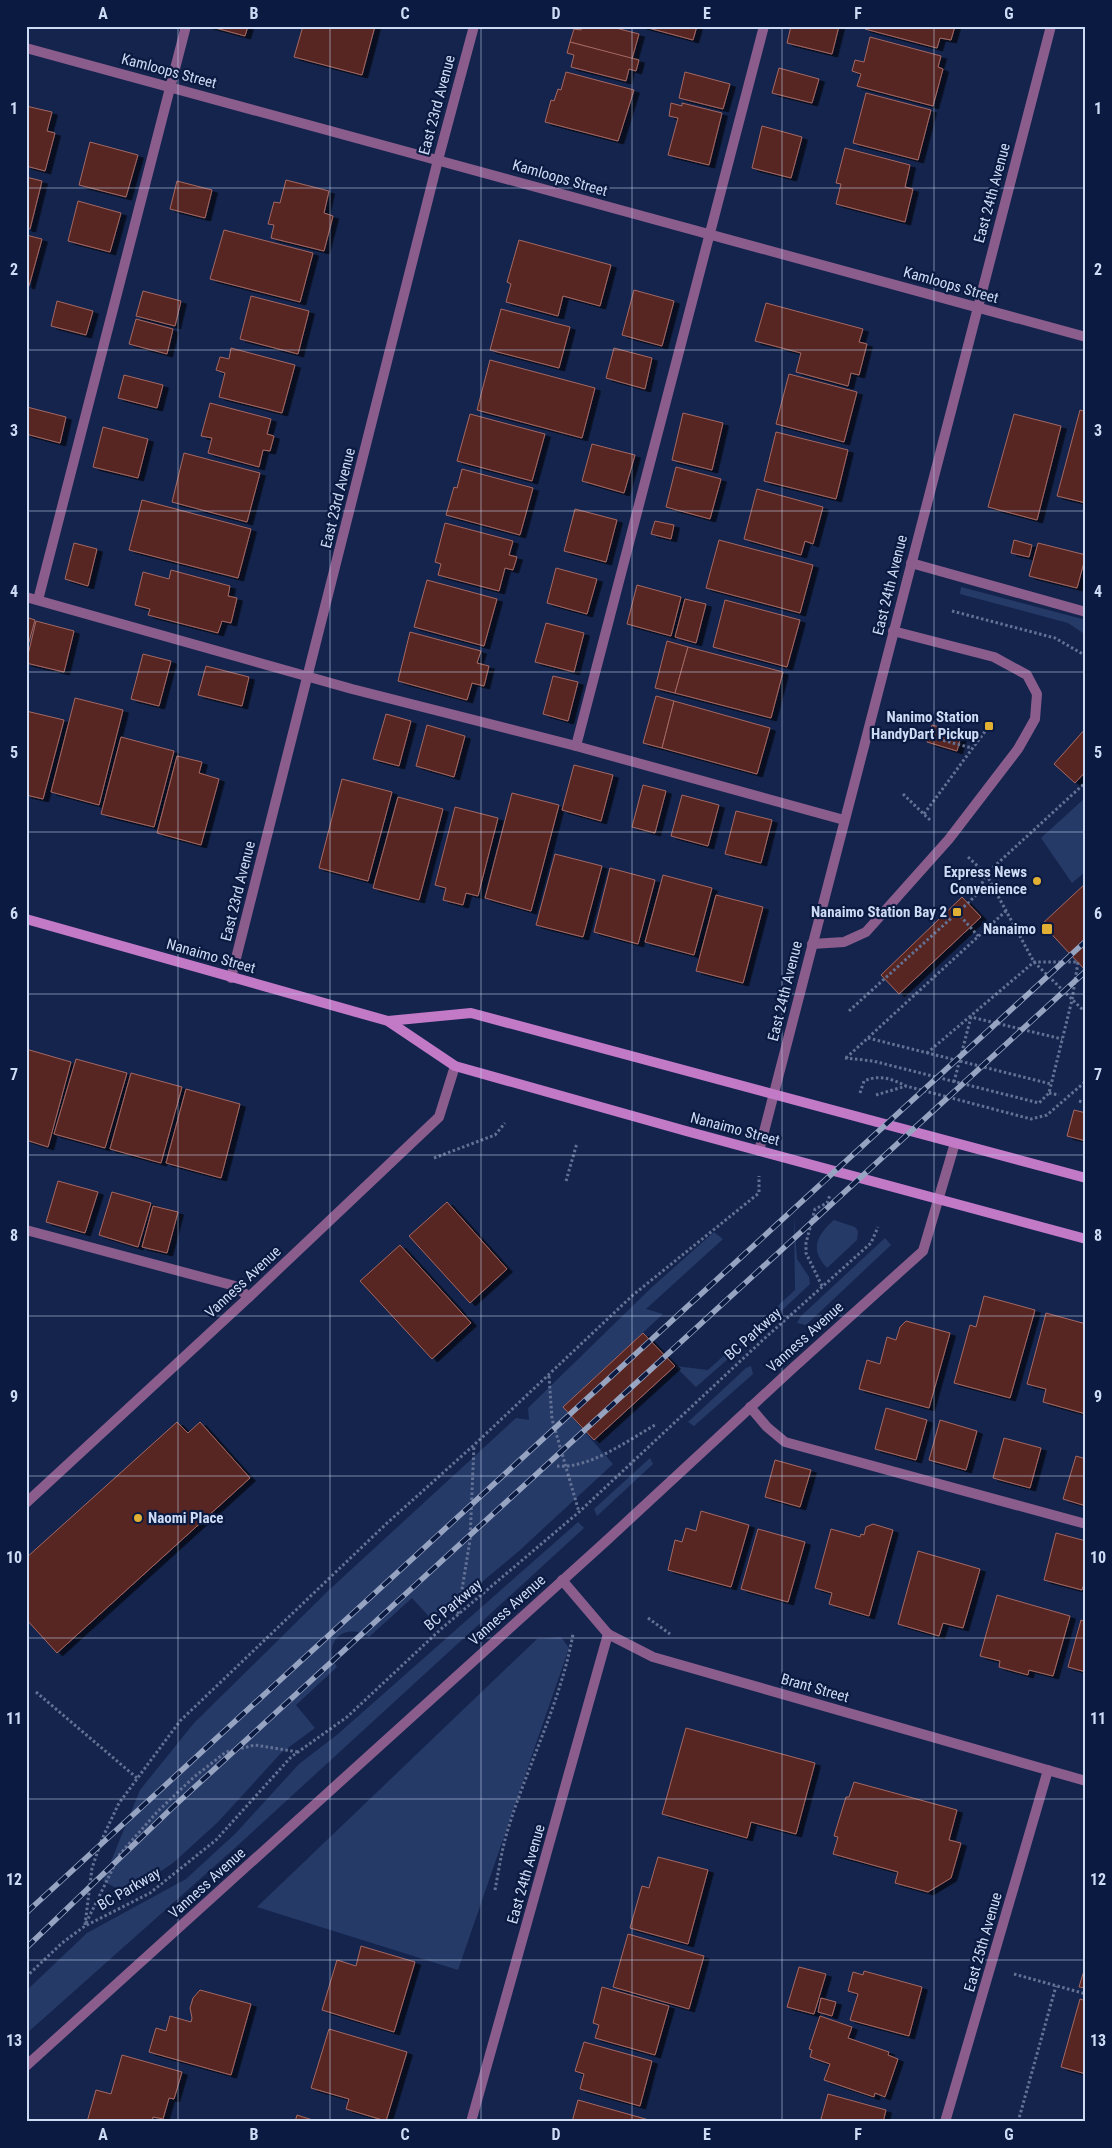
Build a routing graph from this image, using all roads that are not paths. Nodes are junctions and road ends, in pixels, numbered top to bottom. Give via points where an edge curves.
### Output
1 (186, 26) edge
2 (474, 26) edge
3 (764, 26) edge
4 (1051, 26) edge
5 (26, 48) edge
6 (171, 88) junction
7 (438, 160) junction
8 (710, 236) junction
9 (977, 308) junction
10 (1086, 338) edge
11 (911, 563) junction
12 (26, 597) edge
13 (38, 600) junction
14 (1086, 612) edge
15 (893, 631) junction
16 (308, 677) junction
17 (576, 746) junction
18 (844, 820) junction
19 (26, 919) edge
20 (812, 944) junction
21 (231, 978) junction
22 (388, 1020) junction
23 (454, 1066) junction
24 (774, 1093) junction
25 (955, 1143) junction
26 (759, 1151) junction
27 (1086, 1178) edge
28 (938, 1200) junction
29 (26, 1230) edge
30 (1086, 1239) edge
31 (249, 1297) junction
32 (750, 1407) junction
33 (26, 1503) edge
34 (1086, 1524) edge
35 (562, 1580) junction
36 (608, 1634) junction
37 (1048, 1770) junction
38 (1086, 1781) edge
39 (26, 2066) edge
40 (471, 2122) edge
41 (945, 2122) edge

1 - 6 street
2 - 7 street, East 23rd Avenue
3 - 8 street
4 - 9 street, East 24th Avenue
5 - 6 street, Kamloops Street
6 - 7 street, Kamloops Street
6 - 13 street
7 - 8 street, Kamloops Street
7 - 16 street, East 23rd Avenue
8 - 9 street, Kamloops Street
8 - 17 street
9 - 10 street, Kamloops Street
9 - 11 street, East 24th Avenue
11 - 14 street
11 - 15 street, East 24th Avenue
12 - 13 street
13 - 16 street
15 - 18 street, East 24th Avenue
15 - 20 street via 994,657 1027,675 1037,694 1035,718 1018,749 949,839 866,932 844,942
16 - 17 street
16 - 21 street, East 23rd Avenue
17 - 18 street
18 - 20 street, East 24th Avenue
19 - 21 main road, Nanaimo Street
20 - 24 street, East 24th Avenue
21 - 22 main road, Nanaimo Street
22 - 23 main road, Nanaimo Street
22 - 24 main road, Nanaimo Street via 471,1013
23 - 26 main road, Nanaimo Street
23 - 31 street, Vanness Avenue via 439,1117
24 - 25 main road, Nanaimo Street
24 - 26 street, East 24th Avenue
25 - 27 main road, Nanaimo Street
25 - 28 street, Vanness Avenue
26 - 28 main road, Nanaimo Street
28 - 30 main road, Nanaimo Street
28 - 32 street, Vanness Avenue via 923,1251
29 - 31 street via 235,1286
31 - 33 street, Vanness Avenue
32 - 34 street via 784,1442
32 - 35 street, Vanness Avenue
35 - 36 street, Brant Street
35 - 39 street, Vanness Avenue
36 - 37 street, Brant Street via 652,1657
36 - 40 street, East 24th Avenue
37 - 38 street, Brant Street
37 - 41 street, East 25th Avenue

